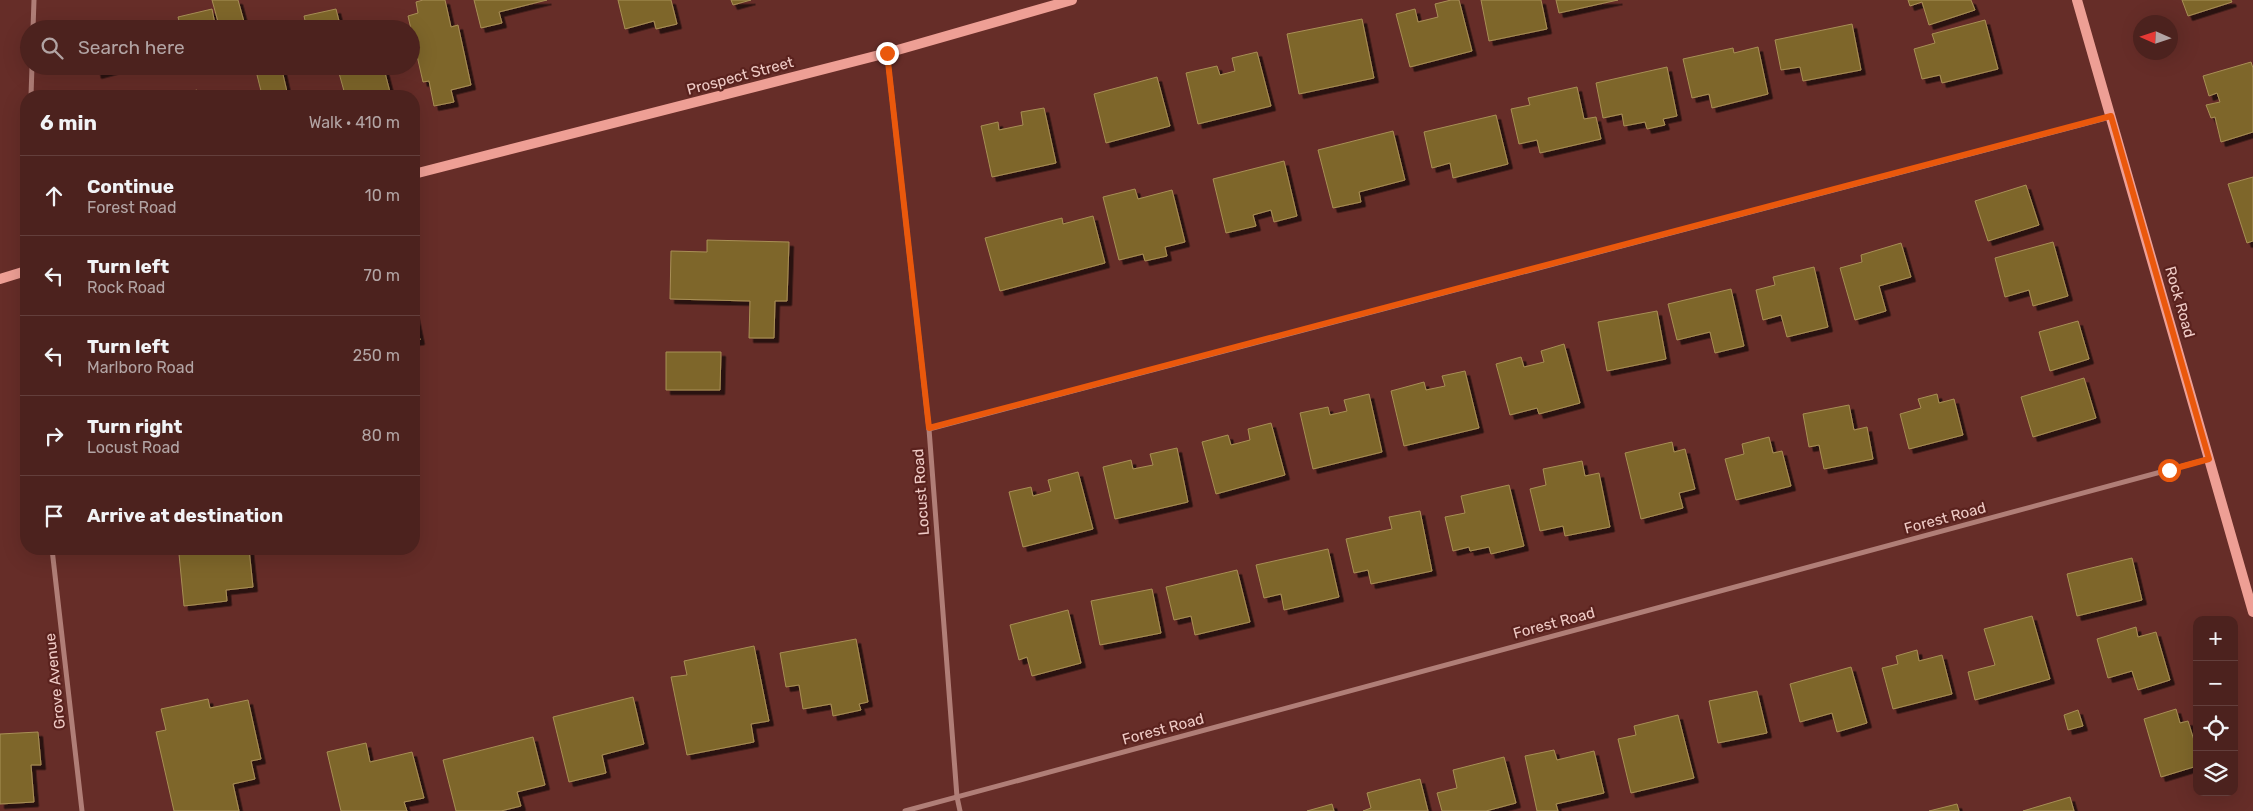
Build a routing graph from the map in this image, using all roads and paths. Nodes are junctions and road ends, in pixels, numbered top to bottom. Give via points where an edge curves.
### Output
1 (34, 0) edge
2 (1072, 0) edge
3 (2077, 0) edge
4 (33, 20) edge
5 (887, 53) junction
6 (32, 75) edge
7 (31, 90) edge
8 (2111, 116) junction
9 (420, 172) edge
10 (20, 273) edge
11 (0, 279) edge
12 (929, 428) junction
13 (2209, 459) junction
14 (53, 555) edge
15 (2253, 612) edge
16 (957, 797) junction
17 (82, 811) edge
18 (905, 811) edge
19 (960, 811) edge

1 - 4 street
2 - 5 main road, Prospect Street
3 - 8 main road, Rock Road
5 - 9 main road, Prospect Street
5 - 12 street, Locust Road
6 - 7 street
8 - 12 street
8 - 13 main road, Rock Road
10 - 11 main road
12 - 16 street, Locust Road
13 - 15 main road, Rock Road
13 - 16 street, Forest Road
14 - 17 street, Grove Avenue
16 - 18 street, Forest Road
16 - 19 street, Locust Road

